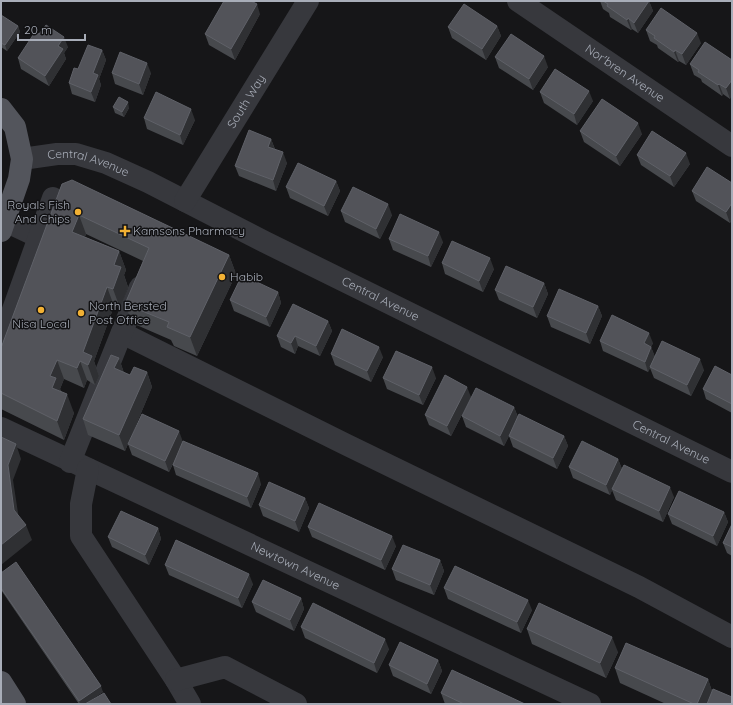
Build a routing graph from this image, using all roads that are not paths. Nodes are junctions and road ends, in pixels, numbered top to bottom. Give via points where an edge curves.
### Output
1 (308, 1) edge
2 (518, 1) edge
3 (1, 110) edge
4 (732, 146) edge
5 (22, 159) junction
6 (53, 198) dead end
7 (185, 201) junction
8 (3, 226) edge
9 (39, 237) junction
10 (145, 272) edge
11 (122, 333) junction
12 (1, 343) edge
13 (1, 428) edge
14 (79, 465) junction
15 (732, 472) edge
16 (732, 637) edge
17 (176, 680) junction
18 (2, 684) edge
19 (553, 696) edge
20 (15, 704) edge
21 (190, 704) edge
22 (296, 704) edge
23 (590, 704) edge

1 - 7 street, South Way
2 - 4 street, Nor'bren Avenue
3 - 5 main road via 15,127
5 - 7 street, Central Avenue via 76,154 106,163
5 - 8 main road via 19,179
6 - 9 street
7 - 15 street, Central Avenue
8 - 9 street
9 - 12 street
10 - 11 street
11 - 14 street
11 - 16 street via 640,587
13 - 14 street, Newtown Avenue
14 - 17 street via 82,536
14 - 19 street, Newtown Avenue
17 - 21 street
17 - 22 street via 225,668
18 - 20 main road
19 - 23 street, Newtown Avenue

